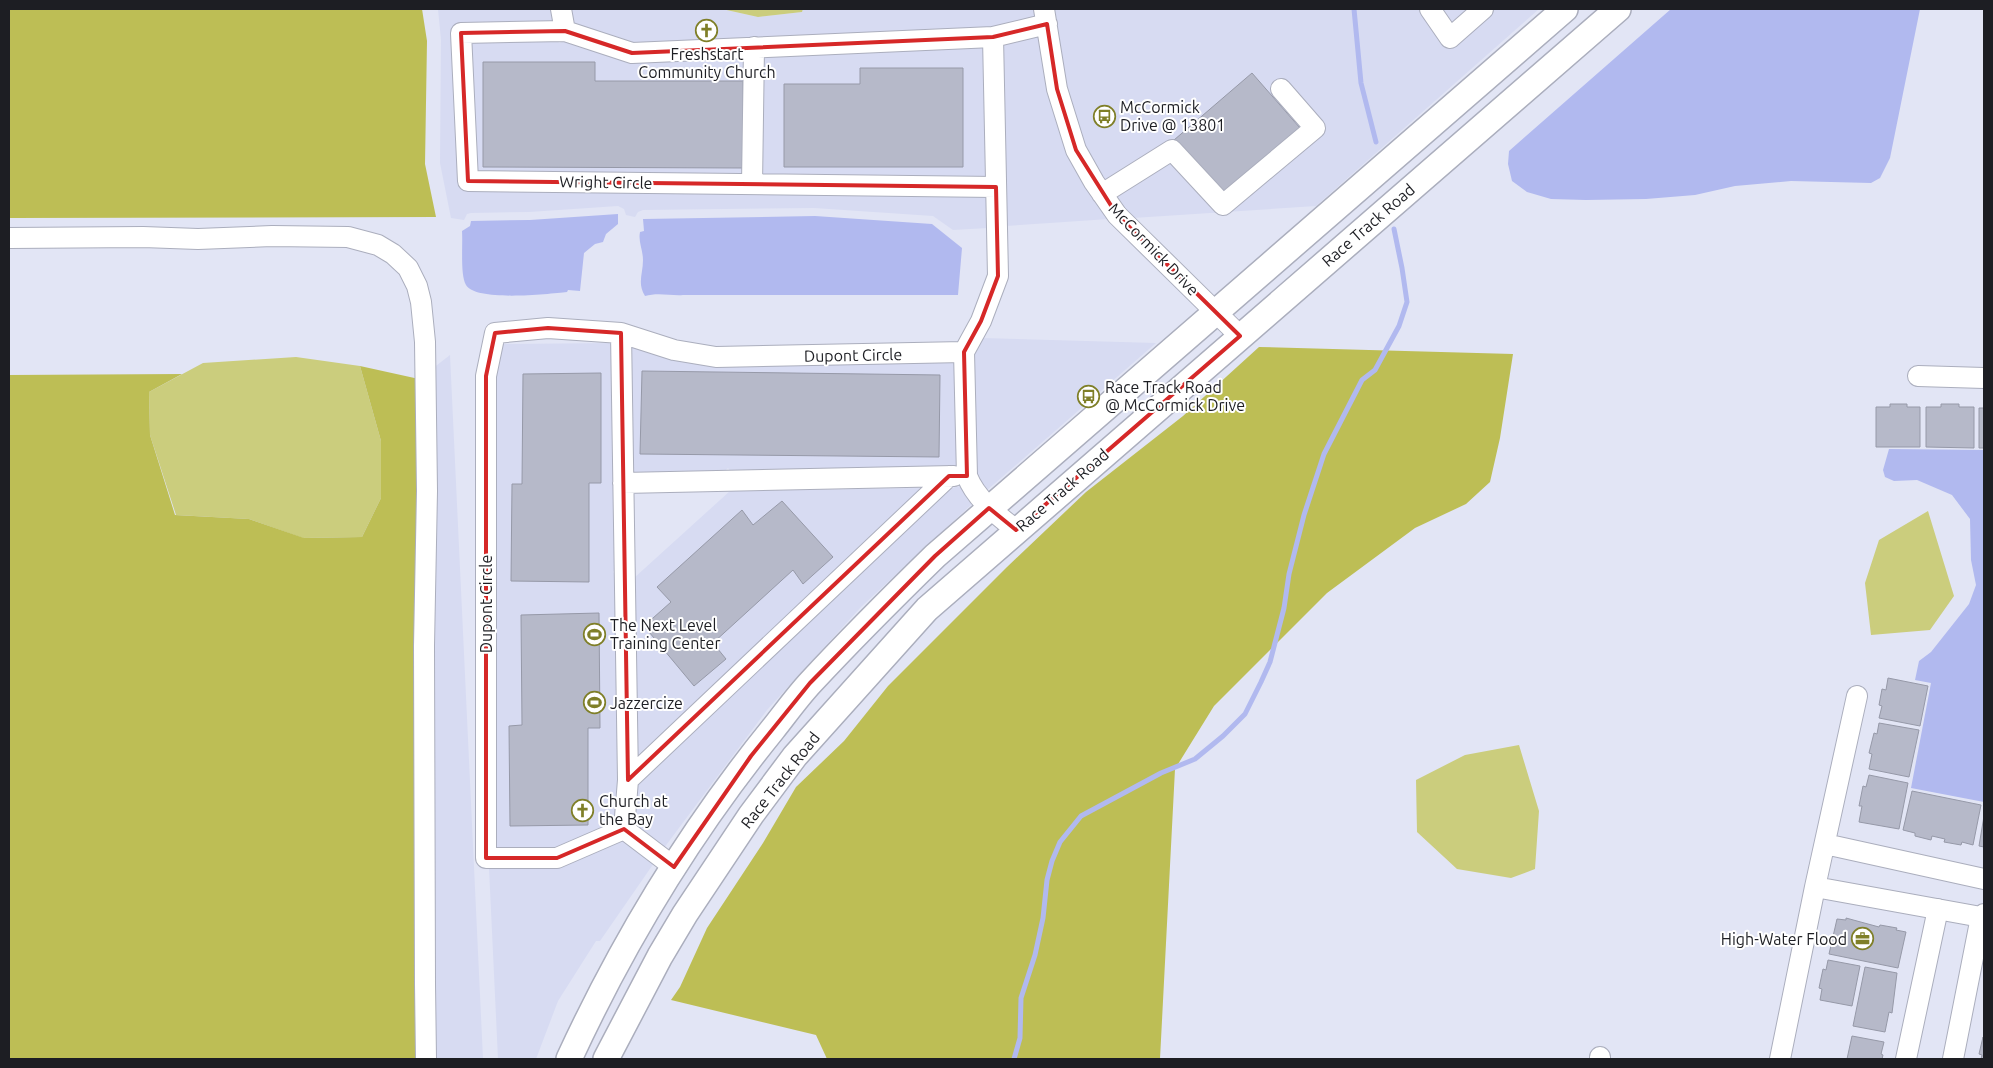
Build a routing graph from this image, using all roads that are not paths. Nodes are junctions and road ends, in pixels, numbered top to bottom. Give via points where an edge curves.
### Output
1 (560, 9) edge
2 (1430, 9) edge
3 (1483, 9) edge
4 (1565, 9) edge
5 (1618, 9) edge
6 (1045, 16) edge
7 (565, 31) junction
8 (993, 37) junction
9 (754, 47) junction
10 (1280, 89) dead end
11 (752, 184) junction
12 (996, 187) junction
13 (1102, 194) junction
14 (9, 238) edge
15 (1215, 312) junction
16 (621, 333) junction
17 (1240, 336) junction
18 (964, 352) junction
19 (1918, 376) dead end
20 (1984, 378) edge
21 (958, 476) junction
22 (623, 483) junction
23 (989, 508) junction
24 (1016, 530) junction
25 (1857, 696) dead end
26 (628, 780) junction
27 (624, 829) junction
28 (1825, 844) junction
29 (674, 867) junction
30 (1984, 879) edge
31 (1815, 887) junction
32 (1938, 909) junction
33 (1982, 915) edge
34 (1975, 994) edge
35 (426, 1059) edge
36 (569, 1059) edge
37 (606, 1059) edge
38 (1780, 1059) edge
39 (1906, 1059) edge
40 (1953, 1059) edge

1 - 7 street
2 - 3 street via 1450,38
4 - 15 main road
5 - 17 main road, Race Track Road
6 - 8 street, Wright Circle
6 - 13 street, McCormick Drive via 1057,89 1076,150
7 - 9 street, Wright Circle via 632,53
7 - 11 street, Wright Circle via 461,33 468,181
8 - 9 street, Wright Circle
8 - 12 street
9 - 11 street
10 - 13 street via 1315,128 1223,205 1172,150
11 - 12 street, Wright Circle
12 - 18 street via 998,276 982,322
13 - 15 street, McCormick Drive via 1117,215
14 - 35 street via 348,238 378,246 408,268 421,302 425,342
15 - 17 street, McCormick Drive
15 - 23 main road
16 - 18 street, Dupont Circle via 674,350 716,357
16 - 22 street
16 - 27 street, Dupont Circle via 548,328 495,332 486,376 486,858 557,858
17 - 24 main road, Race Track Road
18 - 21 street
19 - 20 street
21 - 22 street
21 - 23 street
21 - 26 street
22 - 26 street
23 - 24 street
23 - 29 main road via 893,596 810,684 751,756
24 - 37 main road, Race Track Road via 927,609 796,756 751,815 685,914
25 - 28 street
26 - 27 street
27 - 29 street
28 - 30 street
28 - 31 street
29 - 36 main road via 619,959
31 - 32 street
31 - 38 street
32 - 33 street
32 - 39 street
33 - 34 street
34 - 40 street

